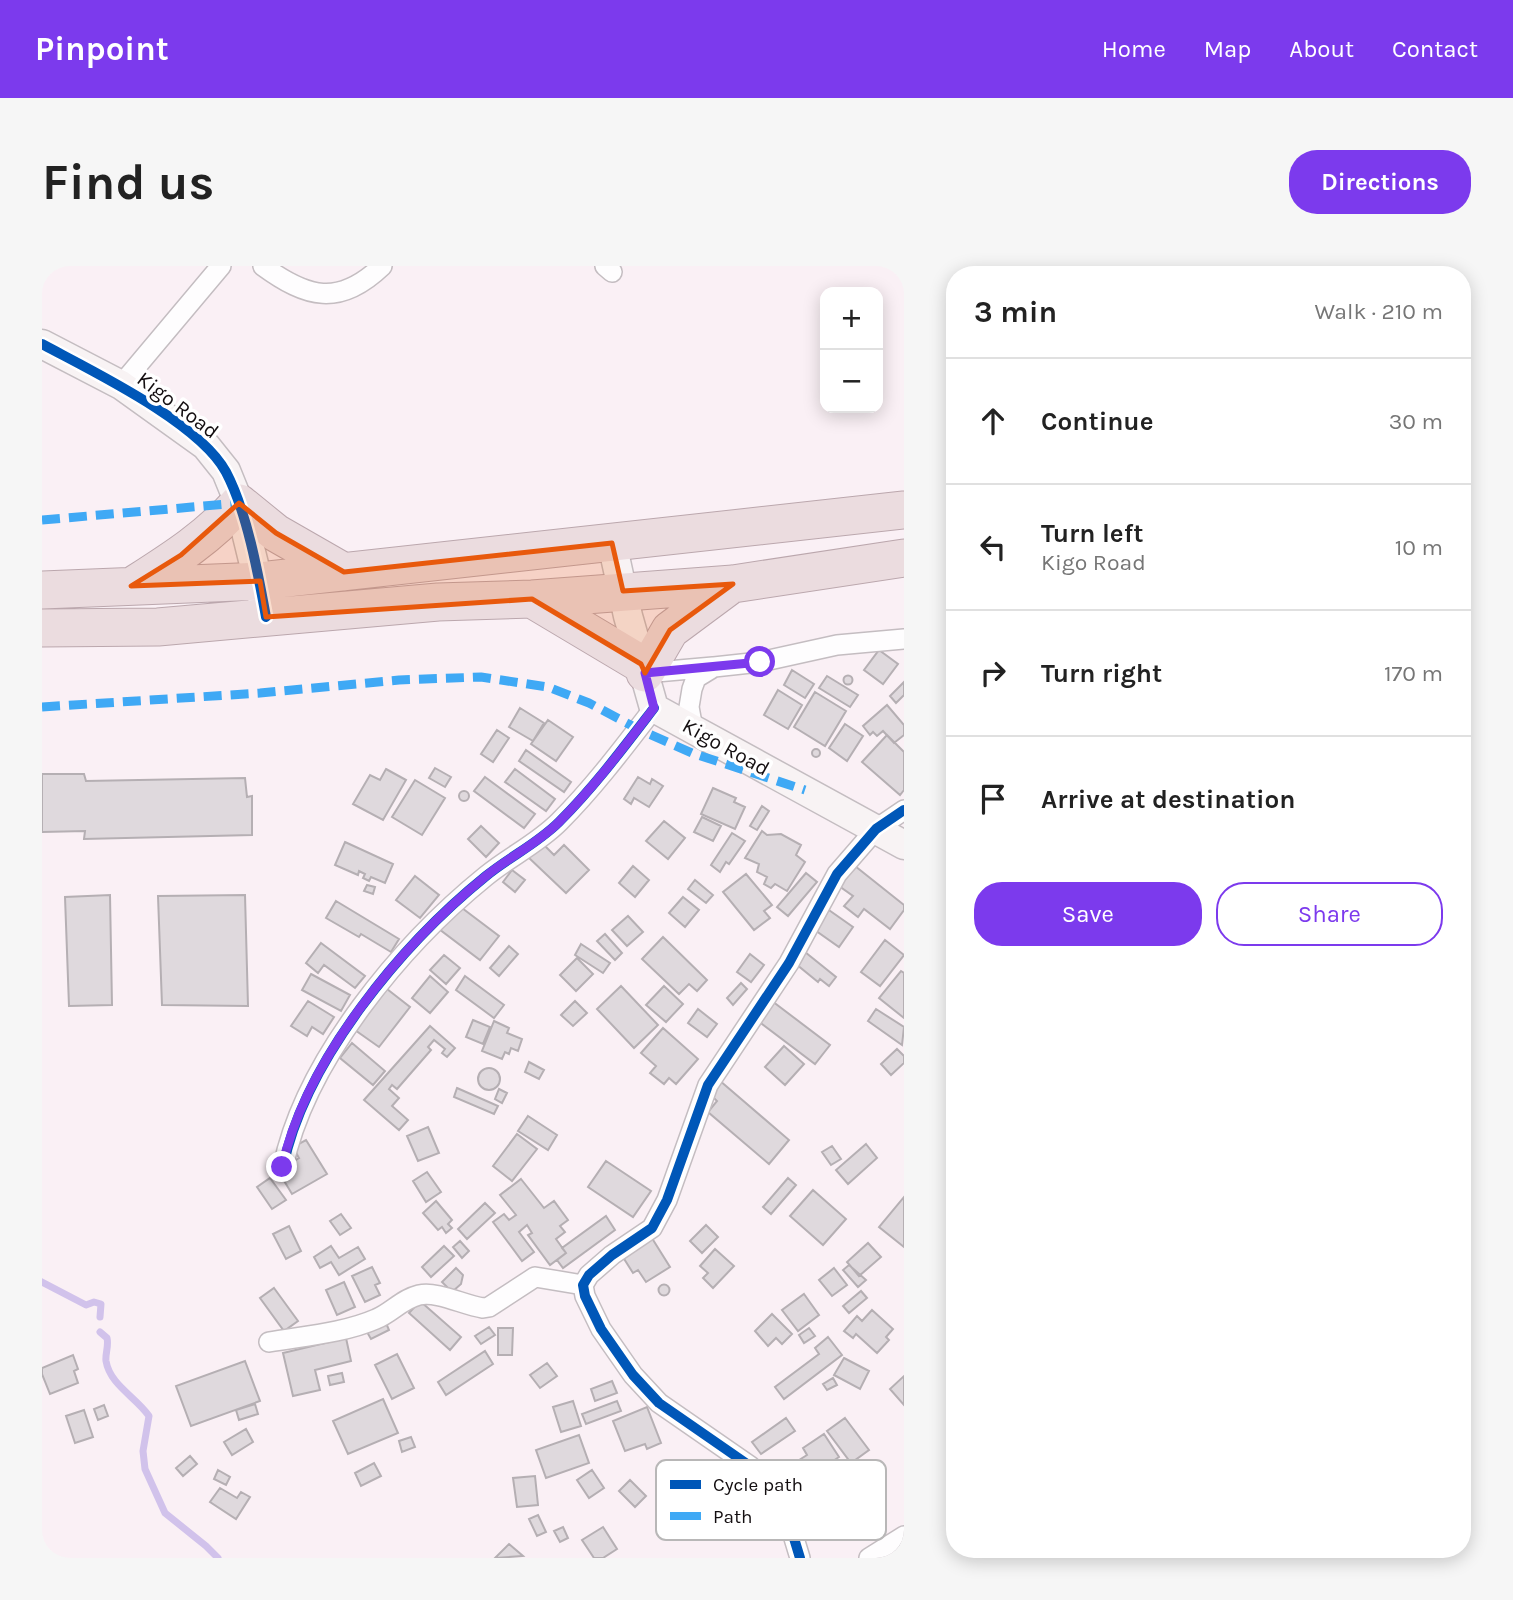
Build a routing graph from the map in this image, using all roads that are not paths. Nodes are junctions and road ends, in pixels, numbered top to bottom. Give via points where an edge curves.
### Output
1 (221, 266) edge
2 (263, 266) edge
3 (382, 266) edge
4 (42, 344) edge
5 (121, 385) junction
6 (239, 503) junction
7 (904, 510) edge
8 (612, 543) junction
9 (904, 558) edge
10 (344, 572) junction
11 (260, 581) junction
12 (733, 584) junction
13 (131, 586) junction
14 (42, 590) edge
15 (623, 591) junction
16 (533, 599) junction
17 (266, 617) junction
18 (42, 628) edge
19 (904, 639) edge
20 (714, 667) junction
21 (646, 682) junction
22 (693, 729) junction
23 (904, 810) edge
24 (876, 829) junction
25 (904, 845) edge
26 (282, 1167) dead end
27 (583, 1285) junction
28 (269, 1342) dead end
29 (741, 1460) edge
30 (904, 1536) edge
31 (795, 1540) edge
32 (800, 1558) edge
33 (869, 1558) edge

1 - 5 street
2 - 3 street via 299,289 328,295 359,285
4 - 5 street, Kigo Road
5 - 6 street, Kigo Road via 206,446 226,471
6 - 10 highway via 276,533
6 - 11 street, Kigo Road
6 - 13 highway via 181,555
7 - 8 highway
8 - 10 highway
8 - 15 street
9 - 12 highway
10 - 11 highway
11 - 13 highway
11 - 17 street, Kigo Road
12 - 15 highway
12 - 21 highway via 670,630
13 - 14 highway
15 - 16 highway
15 - 21 street
16 - 17 highway
16 - 21 highway
17 - 18 highway via 158,626
19 - 20 street via 836,645
20 - 21 street
20 - 22 street via 696,678 692,689
21 - 22 street, Kigo Road
21 - 26 street via 619,754 557,824 487,876 427,931 385,978 310,1086
22 - 24 street, Kigo Road
23 - 24 street
24 - 25 street, Kigo Road
24 - 27 street via 837,874 789,964 708,1085 667,1200 652,1228 612,1255
27 - 28 street via 535,1277 483,1308 419,1295 378,1319
27 - 29 street via 601,1329 632,1375 659,1403
30 - 33 street
31 - 32 street

